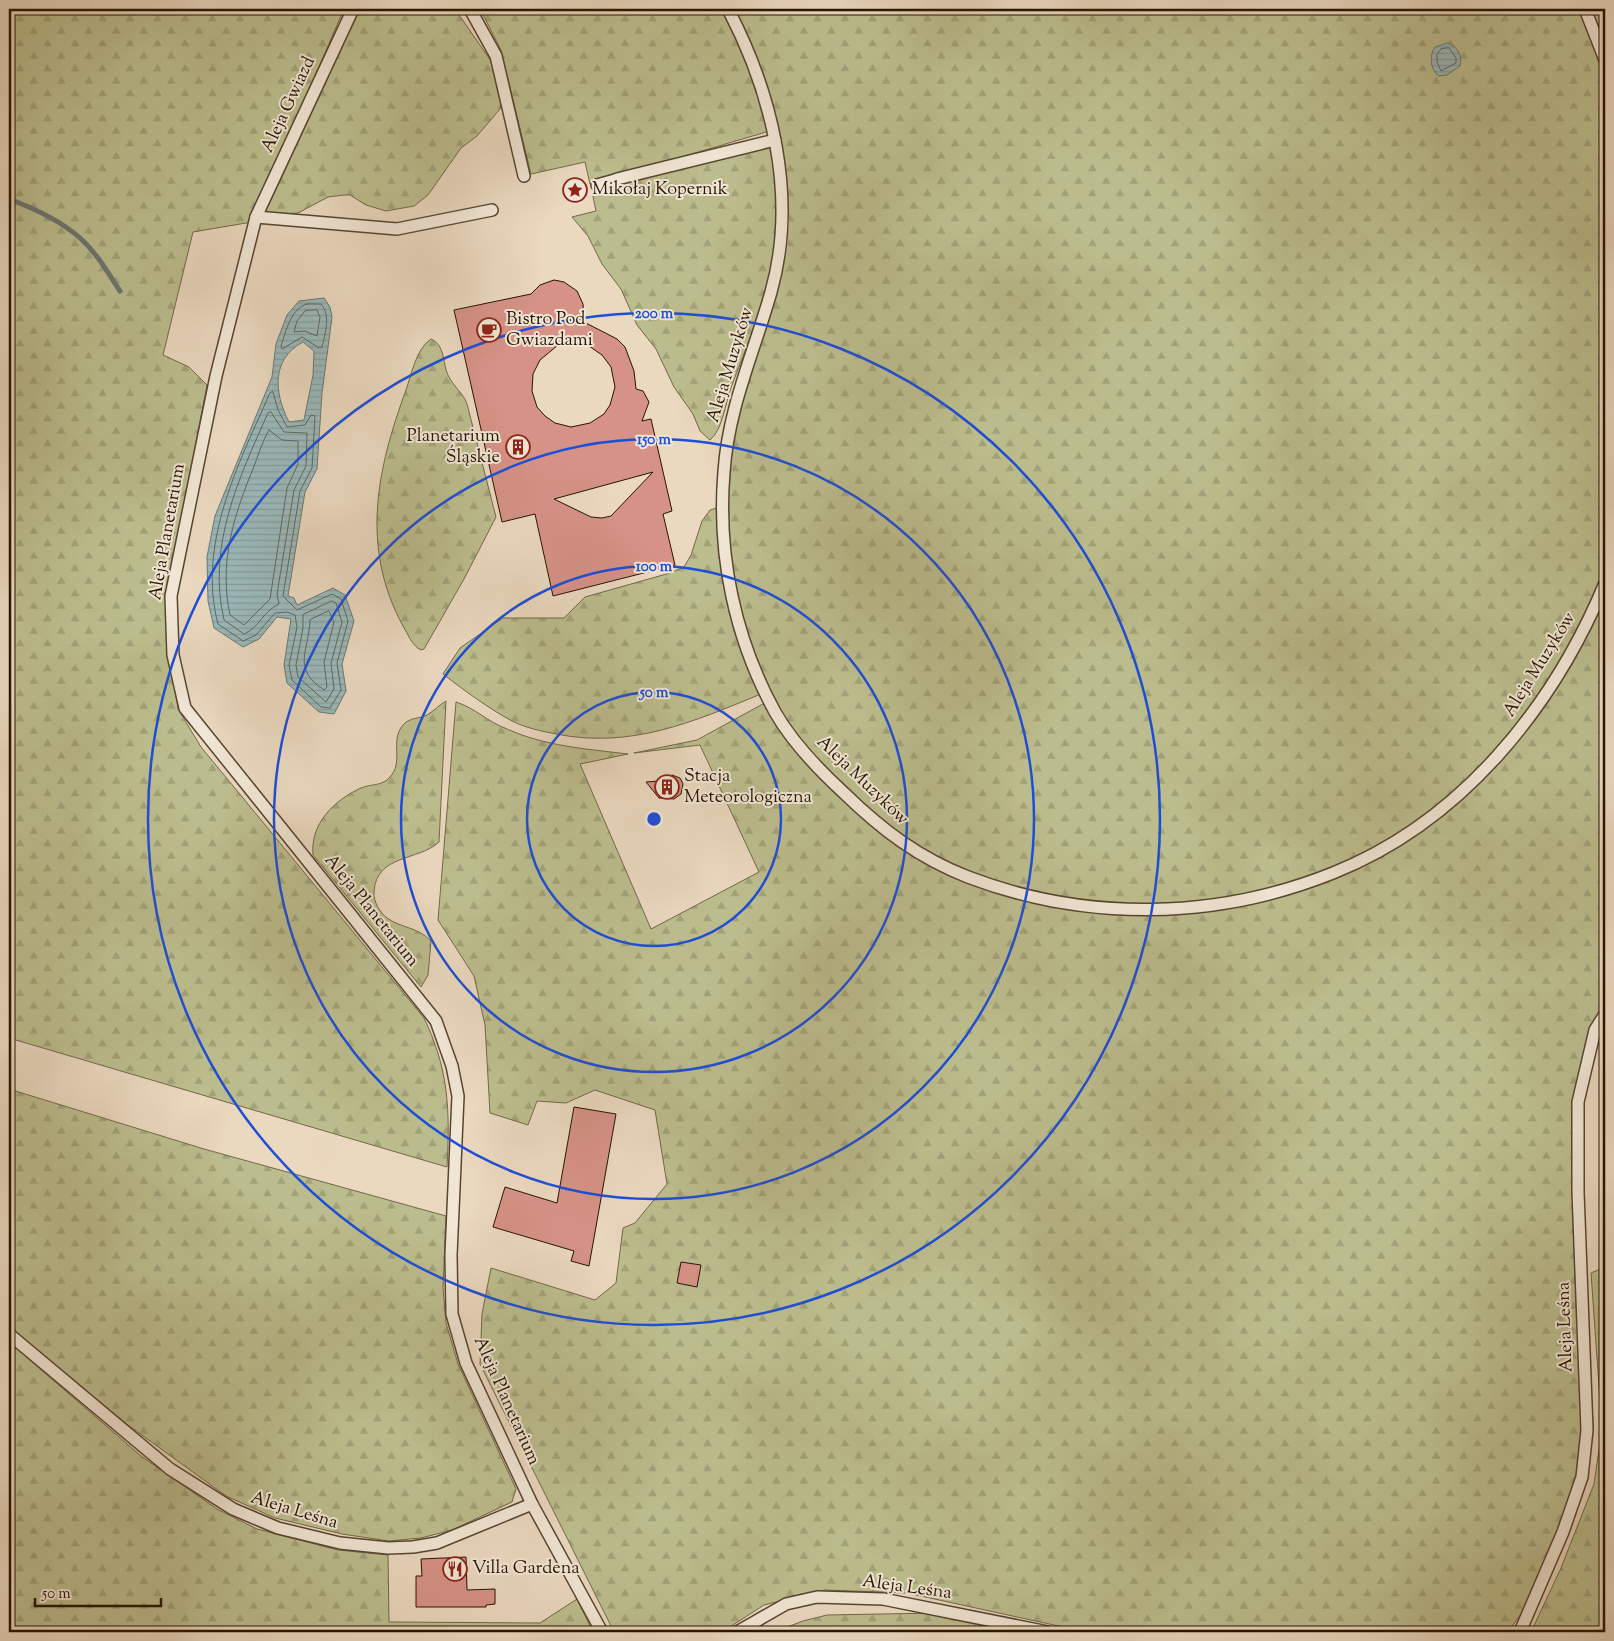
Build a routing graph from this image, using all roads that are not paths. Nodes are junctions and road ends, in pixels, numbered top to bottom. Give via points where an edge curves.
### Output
1 (353, 9) edge
2 (470, 9) edge
3 (728, 9) edge
4 (1585, 9) edge
5 (1605, 60) edge
6 (775, 140) junction
7 (524, 176) dead end
8 (597, 185) dead end
9 (492, 210) dead end
10 (256, 217) junction
11 (1605, 583) edge
12 (1605, 1014) edge
13 (9, 1334) edge
14 (532, 1504) junction
15 (600, 1629) edge
16 (737, 1632) edge
17 (1048, 1632) edge
18 (1520, 1632) edge

1 - 10 street, Aleja Gwiazd
2 - 7 street via 496,56
3 - 6 street, Aleja Muzyków via 757,72
4 - 5 street
6 - 8 street
6 - 11 street, Aleja Muzyków via 781,193 778,258 770,297 732,415 723,474 723,539 731,594 756,669 782,722 815,764 874,823 930,860 970,878 1019,894 1068,905 1112,910 1165,910 1244,900 1329,875 1373,856 1411,832 1455,799 1492,762 1534,712 1565,663 1594,611
9 - 10 street via 397,229
10 - 14 street, Aleja Planetarium via 216,376 170,596 177,673 185,708 436,1021 452,1066 458,1096 451,1255 452,1314 466,1363
12 - 18 street, Aleja Leśna via 1596,1030 1578,1102 1587,1430 1582,1477 1564,1532
13 - 14 street, Aleja Leśna via 170,1469 233,1509 278,1528 340,1543 413,1547 437,1543
14 - 15 street, Aleja Planetarium
16 - 17 street, Aleja Leśna via 786,1604 817,1597 883,1599

